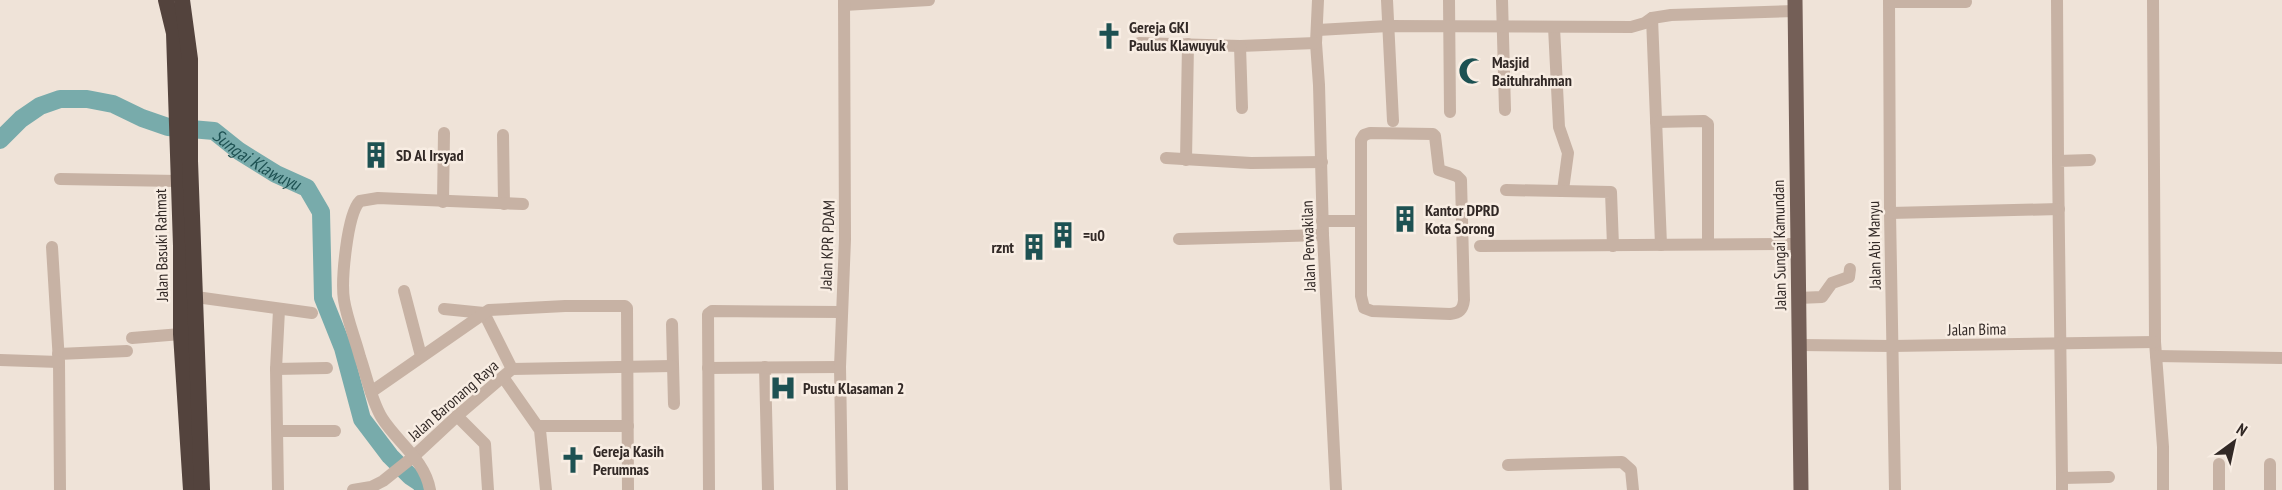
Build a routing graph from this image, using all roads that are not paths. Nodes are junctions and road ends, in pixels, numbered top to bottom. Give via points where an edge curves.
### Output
1 (166, 0) edge
2 (182, 0) edge
3 (929, 0) edge
4 (1318, 0) edge
5 (1387, 0) edge
6 (1449, 0) edge
7 (1502, 0) edge
8 (2057, 0) edge
9 (2153, 0) edge
10 (1889, 1) edge
11 (844, 2) edge
12 (1966, 2) dead end
13 (1795, 6) edge
14 (1652, 18) junction
15 (1448, 26) junction
16 (1388, 27) junction
17 (1554, 27) junction
18 (1502, 28) junction
19 (1317, 37) junction
20 (1139, 43) dead end
21 (1188, 44) junction
22 (1240, 46) junction
23 (182, 100) junction
24 (1242, 108) dead end
25 (1505, 111) dead end
26 (1450, 112) dead end
27 (1393, 121) dead end
28 (1656, 122) junction
29 (444, 133) dead end
30 (503, 135) dead end
31 (1166, 158) dead end
32 (1186, 160) junction
33 (2090, 160) dead end
34 (2058, 161) junction
35 (184, 162) junction
36 (1322, 162) junction
37 (60, 179) dead end
38 (178, 181) junction
39 (1506, 190) dead end
40 (1563, 190) junction
41 (443, 202) junction
42 (504, 204) junction
43 (524, 204) dead end
44 (2059, 209) junction
45 (1890, 213) junction
46 (1322, 221) junction
47 (1360, 221) junction
48 (1323, 235) junction
49 (1179, 239) dead end
50 (1708, 244) junction
51 (1797, 244) junction
52 (1661, 245) junction
53 (187, 246) junction
54 (1480, 246) dead end
55 (1612, 246) junction
56 (52, 247) dead end
57 (1850, 268) dead end
58 (404, 291) dead end
59 (196, 297) junction
60 (1798, 298) junction
61 (444, 309) dead end
62 (279, 310) junction
63 (841, 312) junction
64 (484, 313) junction
65 (312, 314) dead end
66 (672, 324) dead end
67 (181, 334) junction
68 (132, 338) dead end
69 (2155, 342) junction
70 (2059, 344) junction
71 (1799, 345) junction
72 (1892, 346) junction
73 (127, 351) dead end
74 (421, 356) junction
75 (2156, 356) junction
76 (59, 358) junction
77 (2282, 358) edge
78 (0, 360) edge
79 (627, 366) junction
80 (672, 366) junction
81 (765, 367) junction
82 (840, 367) junction
83 (327, 368) dead end
84 (708, 368) junction
85 (276, 369) junction
86 (507, 373) junction
87 (371, 392) junction
88 (674, 404) dead end
89 (457, 416) junction
90 (539, 426) junction
91 (628, 426) junction
92 (278, 431) junction
93 (335, 431) dead end
94 (412, 458) junction
95 (2218, 464) dead end
96 (2270, 464) dead end
97 (1508, 465) dead end
98 (2109, 477) dead end
99 (2062, 484) edge
100 (60, 490) edge
101 (191, 490) edge
102 (202, 490) edge
103 (278, 490) edge
104 (353, 490) edge
105 (430, 490) edge
106 (488, 490) edge
107 (546, 490) edge
108 (628, 490) edge
109 (709, 490) edge
110 (768, 490) edge
111 (842, 490) edge
112 (1336, 490) edge
113 (1633, 490) edge
114 (1801, 490) edge
115 (1895, 490) edge
116 (2163, 490) edge
117 (2219, 490) edge
118 (2270, 490) edge

1 - 23 highway, Jalan Basuki Rahmat
2 - 23 highway, Jalan Basuki Rahmat via 190,59
3 - 11 street
4 - 19 street, Jalan Perwakilan
5 - 16 street
6 - 15 street
7 - 18 street
8 - 34 street
9 - 69 street
10 - 12 street
10 - 45 street, Jalan Abi Manyu
11 - 63 street, Jalan KPR PDAM via 845,239
13 - 14 street
13 - 51 main road, Jalan Sungai Kamundan
14 - 17 street via 1631,27
14 - 28 street
15 - 16 street
15 - 18 street
15 - 26 street
16 - 19 street
16 - 27 street
17 - 18 street
17 - 40 street via 1559,127 1568,153
18 - 25 street
19 - 22 street
19 - 36 street, Jalan Perwakilan
20 - 21 street
21 - 22 street
21 - 32 street
22 - 24 street
23 - 35 highway, Jalan Basuki Rahmat
28 - 50 street via 1708,124
28 - 52 street
29 - 41 street
30 - 42 street
31 - 32 street
32 - 36 street via 1251,164
33 - 34 street
34 - 44 street
35 - 38 highway, Jalan Basuki Rahmat
35 - 53 highway, Jalan Basuki Rahmat
36 - 46 street, Jalan Perwakilan
37 - 38 street
38 - 53 highway, Jalan Basuki Rahmat
39 - 40 street
40 - 55 street via 1611,192
41 - 42 street
41 - 87 street via 378,198 360,201 355,207 346,249 343,296
42 - 43 street
44 - 45 street
44 - 70 street
45 - 72 street, Jalan Abi Manyu
46 - 47 street
46 - 48 street, Jalan Perwakilan
47 - 47 street via 1362,138 1370,133 1435,136 1437,168 1457,176 1461,182 1461,310 1450,314 1364,308
48 - 49 street
48 - 112 street, Jalan Perwakilan
50 - 51 street
50 - 52 street
51 - 60 main road, Jalan Sungai Kamundan
52 - 55 street
53 - 59 highway, Jalan Basuki Rahmat
53 - 67 highway, Jalan Basuki Rahmat
54 - 55 street
56 - 76 street
57 - 60 street via 1849,277 1832,283 1822,297
58 - 74 street
59 - 62 street
59 - 102 highway, Jalan Basuki Rahmat
60 - 71 main road, Jalan Sungai Kamundan
61 - 64 street
62 - 65 street
62 - 85 street
63 - 82 street, Jalan KPR PDAM
63 - 84 street via 712,311 707,316
64 - 74 street
64 - 79 street via 494,309 625,306
64 - 86 street
66 - 80 street
67 - 68 street
67 - 101 highway, Jalan Basuki Rahmat
69 - 70 street, Jalan Bima
69 - 75 street
70 - 72 street, Jalan Bima
70 - 99 street
71 - 72 street, Jalan Bima
71 - 114 main road, Jalan Sungai Kamundan
72 - 115 street, Jalan Abi Manyu
73 - 76 street
74 - 87 street
75 - 77 street
75 - 116 street
76 - 78 street
76 - 100 street
79 - 80 street, Jalan Baronang Raya
79 - 86 street, Jalan Baronang Raya
79 - 91 street
80 - 88 street
81 - 82 street
81 - 84 street
81 - 110 street
82 - 111 street, Jalan KPR PDAM
83 - 85 street
84 - 109 street
85 - 92 street
86 - 89 street, Jalan Baronang Raya
86 - 90 street
87 - 94 street via 383,420
89 - 94 street, Jalan Baronang Raya
89 - 106 street via 485,444
90 - 91 street
90 - 107 street
91 - 108 street
92 - 93 street
92 - 103 street
94 - 104 street, Jalan Baronang Raya via 383,481
94 - 105 street
95 - 117 street
96 - 118 street
97 - 113 street via 1622,462 1631,470
98 - 99 street

